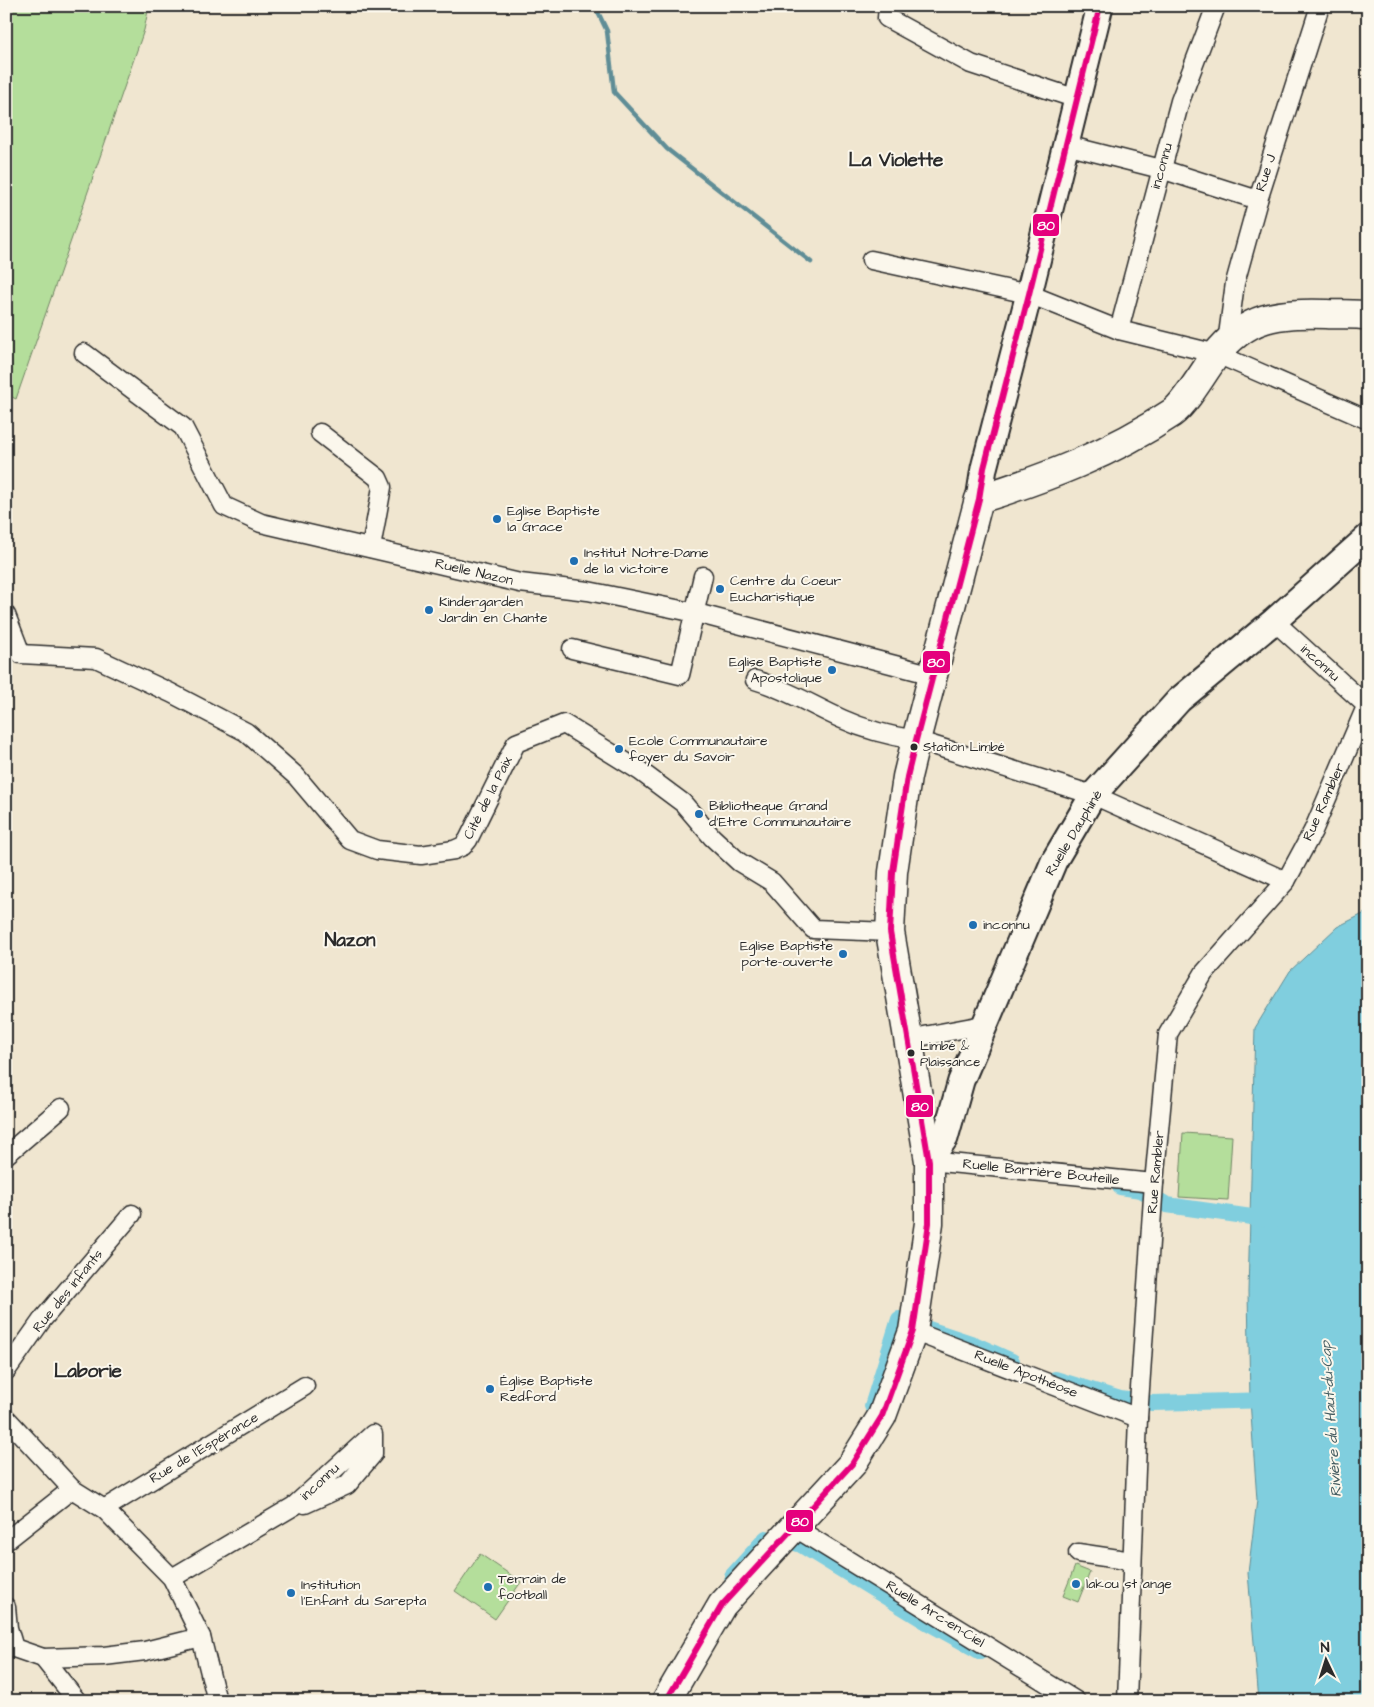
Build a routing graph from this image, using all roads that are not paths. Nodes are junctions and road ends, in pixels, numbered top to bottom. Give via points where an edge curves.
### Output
1 (888, 6) edge
2 (1100, 6) edge
3 (1216, 6) edge
4 (1320, 6) edge
5 (1077, 99) junction
6 (1066, 145) junction
7 (1161, 169) junction
8 (1258, 200) junction
9 (872, 260) dead end
10 (1029, 294) junction
11 (1368, 316) edge
12 (1119, 330) junction
13 (1222, 349) junction
14 (84, 352) dead end
15 (1368, 420) edge
16 (320, 433) dead end
17 (979, 499) junction
18 (1368, 537) edge
19 (370, 548) junction
20 (702, 576) dead end
21 (696, 613) junction
22 (6, 615) edge
23 (1274, 622) junction
24 (572, 649) dead end
25 (933, 675) junction
26 (755, 680) dead end
27 (1367, 704) edge
28 (916, 740) junction
29 (1093, 795) junction
30 (1286, 882) junction
31 (890, 932) junction
32 (984, 1025) junction
33 (908, 1039) junction
34 (61, 1108) dead end
35 (6, 1154) edge
36 (929, 1160) junction
37 (1154, 1183) junction
38 (132, 1214) dead end
39 (913, 1331) junction
40 (6, 1371) edge
41 (305, 1386) dead end
42 (6, 1418) edge
43 (1138, 1418) junction
44 (72, 1489) junction
45 (305, 1504) dead end
46 (104, 1509) junction
47 (794, 1526) junction
48 (6, 1542) edge
49 (1078, 1553) dead end
50 (1132, 1561) junction
51 (172, 1578) junction
52 (6, 1607) edge
53 (201, 1636) junction
54 (43, 1658) junction
55 (77, 1701) edge
56 (217, 1701) edge
57 (666, 1701) edge
58 (1076, 1701) edge
59 (1127, 1701) edge

1 - 5 street via 887,18 947,52 980,67
2 - 5 street
3 - 7 street, inconnu via 1180,101
4 - 8 street, Rue J
5 - 6 street
6 - 7 street
6 - 10 street
7 - 8 street
7 - 12 street, inconnu
8 - 13 street, Rue J via 1235,283
9 - 10 street
10 - 12 street
10 - 17 street
11 - 13 main road via 1292,314 1275,317 1242,328
12 - 13 street
13 - 15 street
13 - 17 main road via 1174,412 1118,445 1036,482
14 - 19 street, Ruelle Nazon via 183,427 224,506 261,523
16 - 19 street via 378,478 382,487
17 - 25 main road
18 - 23 street, Ruelle Dauphiné
19 - 21 street, Ruelle Nazon via 520,583 588,591
20 - 21 street
21 - 24 street via 680,675
21 - 25 street, Ruelle Nazon
22 - 31 street, Cité de la Paix via 22,654 96,658 246,732 296,776 350,840 377,850 421,855 463,846 516,744 564,724 640,771 683,803 712,837 740,862 772,882 814,929
23 - 27 street, inconnu
23 - 29 street, Ruelle Dauphiné via 1179,700
25 - 28 main road
26 - 28 street via 775,686 844,720 887,736
27 - 30 street, Rue Rambler via 1313,831
28 - 29 street
28 - 31 main road via 907,777 893,872
29 - 30 street
29 - 32 street, Ruelle Dauphiné via 1054,861
30 - 37 street, Rue Rambler via 1204,973 1168,1034
31 - 33 main road
32 - 33 street
32 - 36 street, Ruelle Dauphiné via 961,1081 945,1138
33 - 36 main road
34 - 35 street
36 - 37 street, Ruelle Barrière Bouteille
36 - 39 main road via 928,1223
37 - 43 street, Rue Rambler
38 - 40 street, Rue des infants via 42,1320
39 - 43 street, Ruelle Apothéose
39 - 47 main road via 882,1416 852,1464
41 - 46 street, Rue de l’Espérance
42 - 44 street
43 - 50 street, Rue Rambler
44 - 46 street
44 - 48 street
45 - 51 street, inconnu via 347,1485 373,1454 373,1434 294,1506
46 - 51 street
47 - 57 main road via 722,1605
47 - 58 street, Ruelle Arc-en-Ciel
49 - 50 street
50 - 59 street, Rue Rambler
51 - 53 street
52 - 54 street via 14,1648
53 - 54 street via 145,1651
53 - 56 street
54 - 55 street

